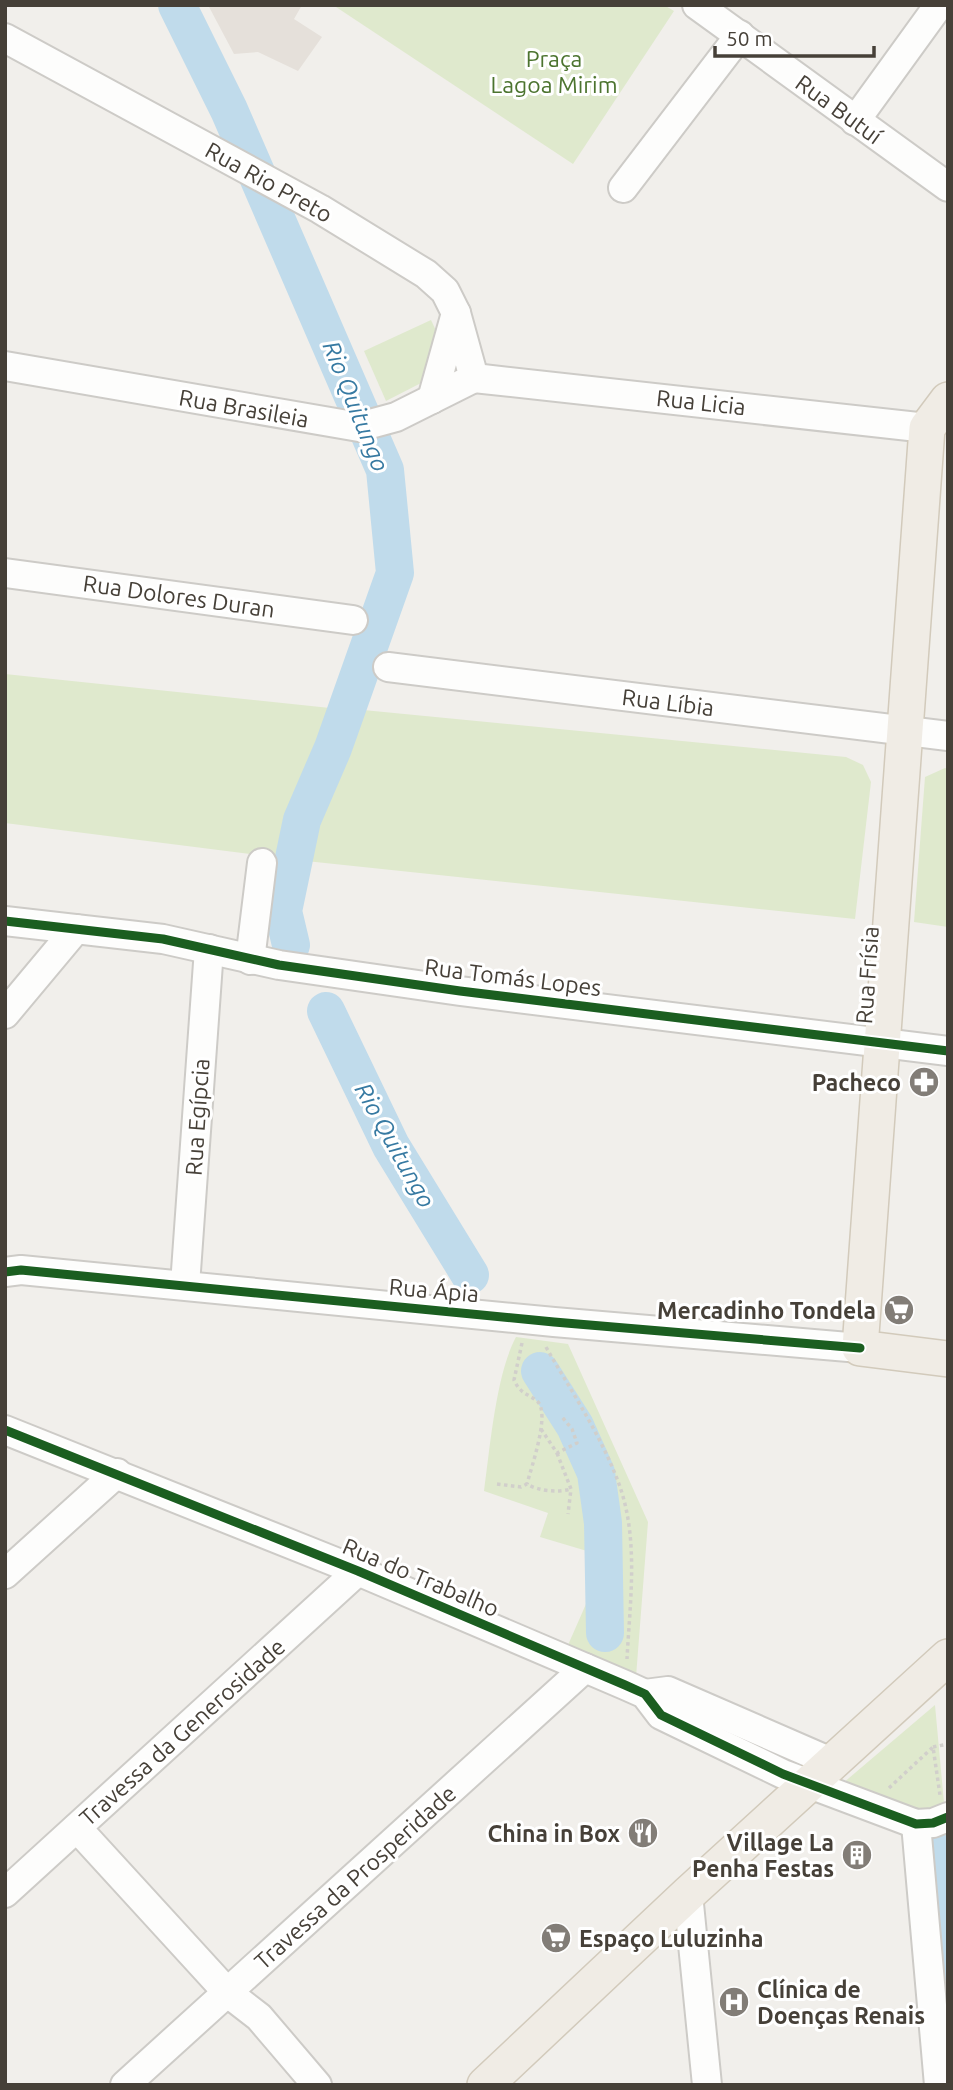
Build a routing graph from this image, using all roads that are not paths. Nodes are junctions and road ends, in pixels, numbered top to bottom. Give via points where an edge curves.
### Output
1 (697, 5) edge
2 (939, 5) edge
3 (740, 35) junction
4 (5, 38) edge
5 (855, 121) junction
6 (948, 187) edge
7 (623, 188) dead end
8 (456, 313) junction
9 (5, 366) edge
10 (474, 378) junction
11 (432, 399) junction
12 (948, 400) edge
13 (927, 428) junction
14 (5, 573) edge
15 (354, 620) dead end
16 (388, 667) dead end
17 (904, 731) junction
18 (948, 736) edge
19 (262, 863) dead end
20 (5, 921) edge
21 (76, 929) junction
22 (209, 950) junction
23 (250, 960) junction
24 (5, 1014) edge
25 (882, 1044) junction
26 (948, 1051) edge
27 (5, 1272) edge
28 (185, 1285) junction
29 (860, 1348) junction
30 (948, 1359) edge
31 (5, 1430) edge
32 (117, 1473) junction
33 (358, 1571) junction
34 (5, 1574) edge
35 (947, 1663) edge
36 (585, 1668) junction
37 (820, 1772) junction
38 (944, 1809) edge
39 (916, 1824) junction
40 (77, 1828) junction
41 (5, 1893) edge
42 (688, 1894) junction
43 (228, 1993) junction
44 (125, 2085) edge
45 (317, 2085) edge
46 (485, 2085) edge
47 (707, 2085) edge
48 (939, 2085) edge

1 - 3 street, Rua Butuí
2 - 5 street
3 - 5 street, Rua Butuí
3 - 7 street
4 - 8 street, Rua Rio Preto via 320,209 426,274 444,291
5 - 6 street, Rua Butuí
8 - 10 street, Rua Rio Preto
8 - 11 street
9 - 11 street, Rua Brasileia via 359,428
10 - 11 street, Rua Brasileia
10 - 13 street, Rua Licia
12 - 13 main road
13 - 17 main road, Rua Frísia
14 - 15 street, Rua Dolores Duran
16 - 17 street, Rua Líbia
17 - 18 street, Rua Líbia
17 - 25 main road, Rua Frísia
19 - 23 street
20 - 21 street, Rua Tomás Lopes
21 - 22 street, Rua Tomás Lopes via 163,939
21 - 24 street
22 - 23 street, Rua Tomás Lopes
22 - 28 street, Rua Egípcia
23 - 25 street, Rua Tomás Lopes
25 - 26 street, Rua Tomás Lopes
25 - 29 main road, Rua Frísia
27 - 28 street, Rua Ápia
28 - 29 street, Rua Ápia
29 - 30 main road, Rua Ápia
31 - 32 street, Rua do Trabalho
32 - 33 street, Rua do Trabalho
32 - 34 street
33 - 36 street, Rua do Trabalho
33 - 40 street, Travessa da Generosidade
35 - 37 main road
36 - 37 street, Rua do Trabalho via 635,1690 668,1691
36 - 43 street, Travessa da Prosperidade
37 - 39 street, Rua do Trabalho
37 - 42 main road
38 - 39 street via 933,1824
39 - 48 street
40 - 41 street, Travessa da Generosidade
40 - 43 street
42 - 46 main road
42 - 47 street
43 - 44 street, Travessa da Prosperidade
43 - 45 street via 259,2017

